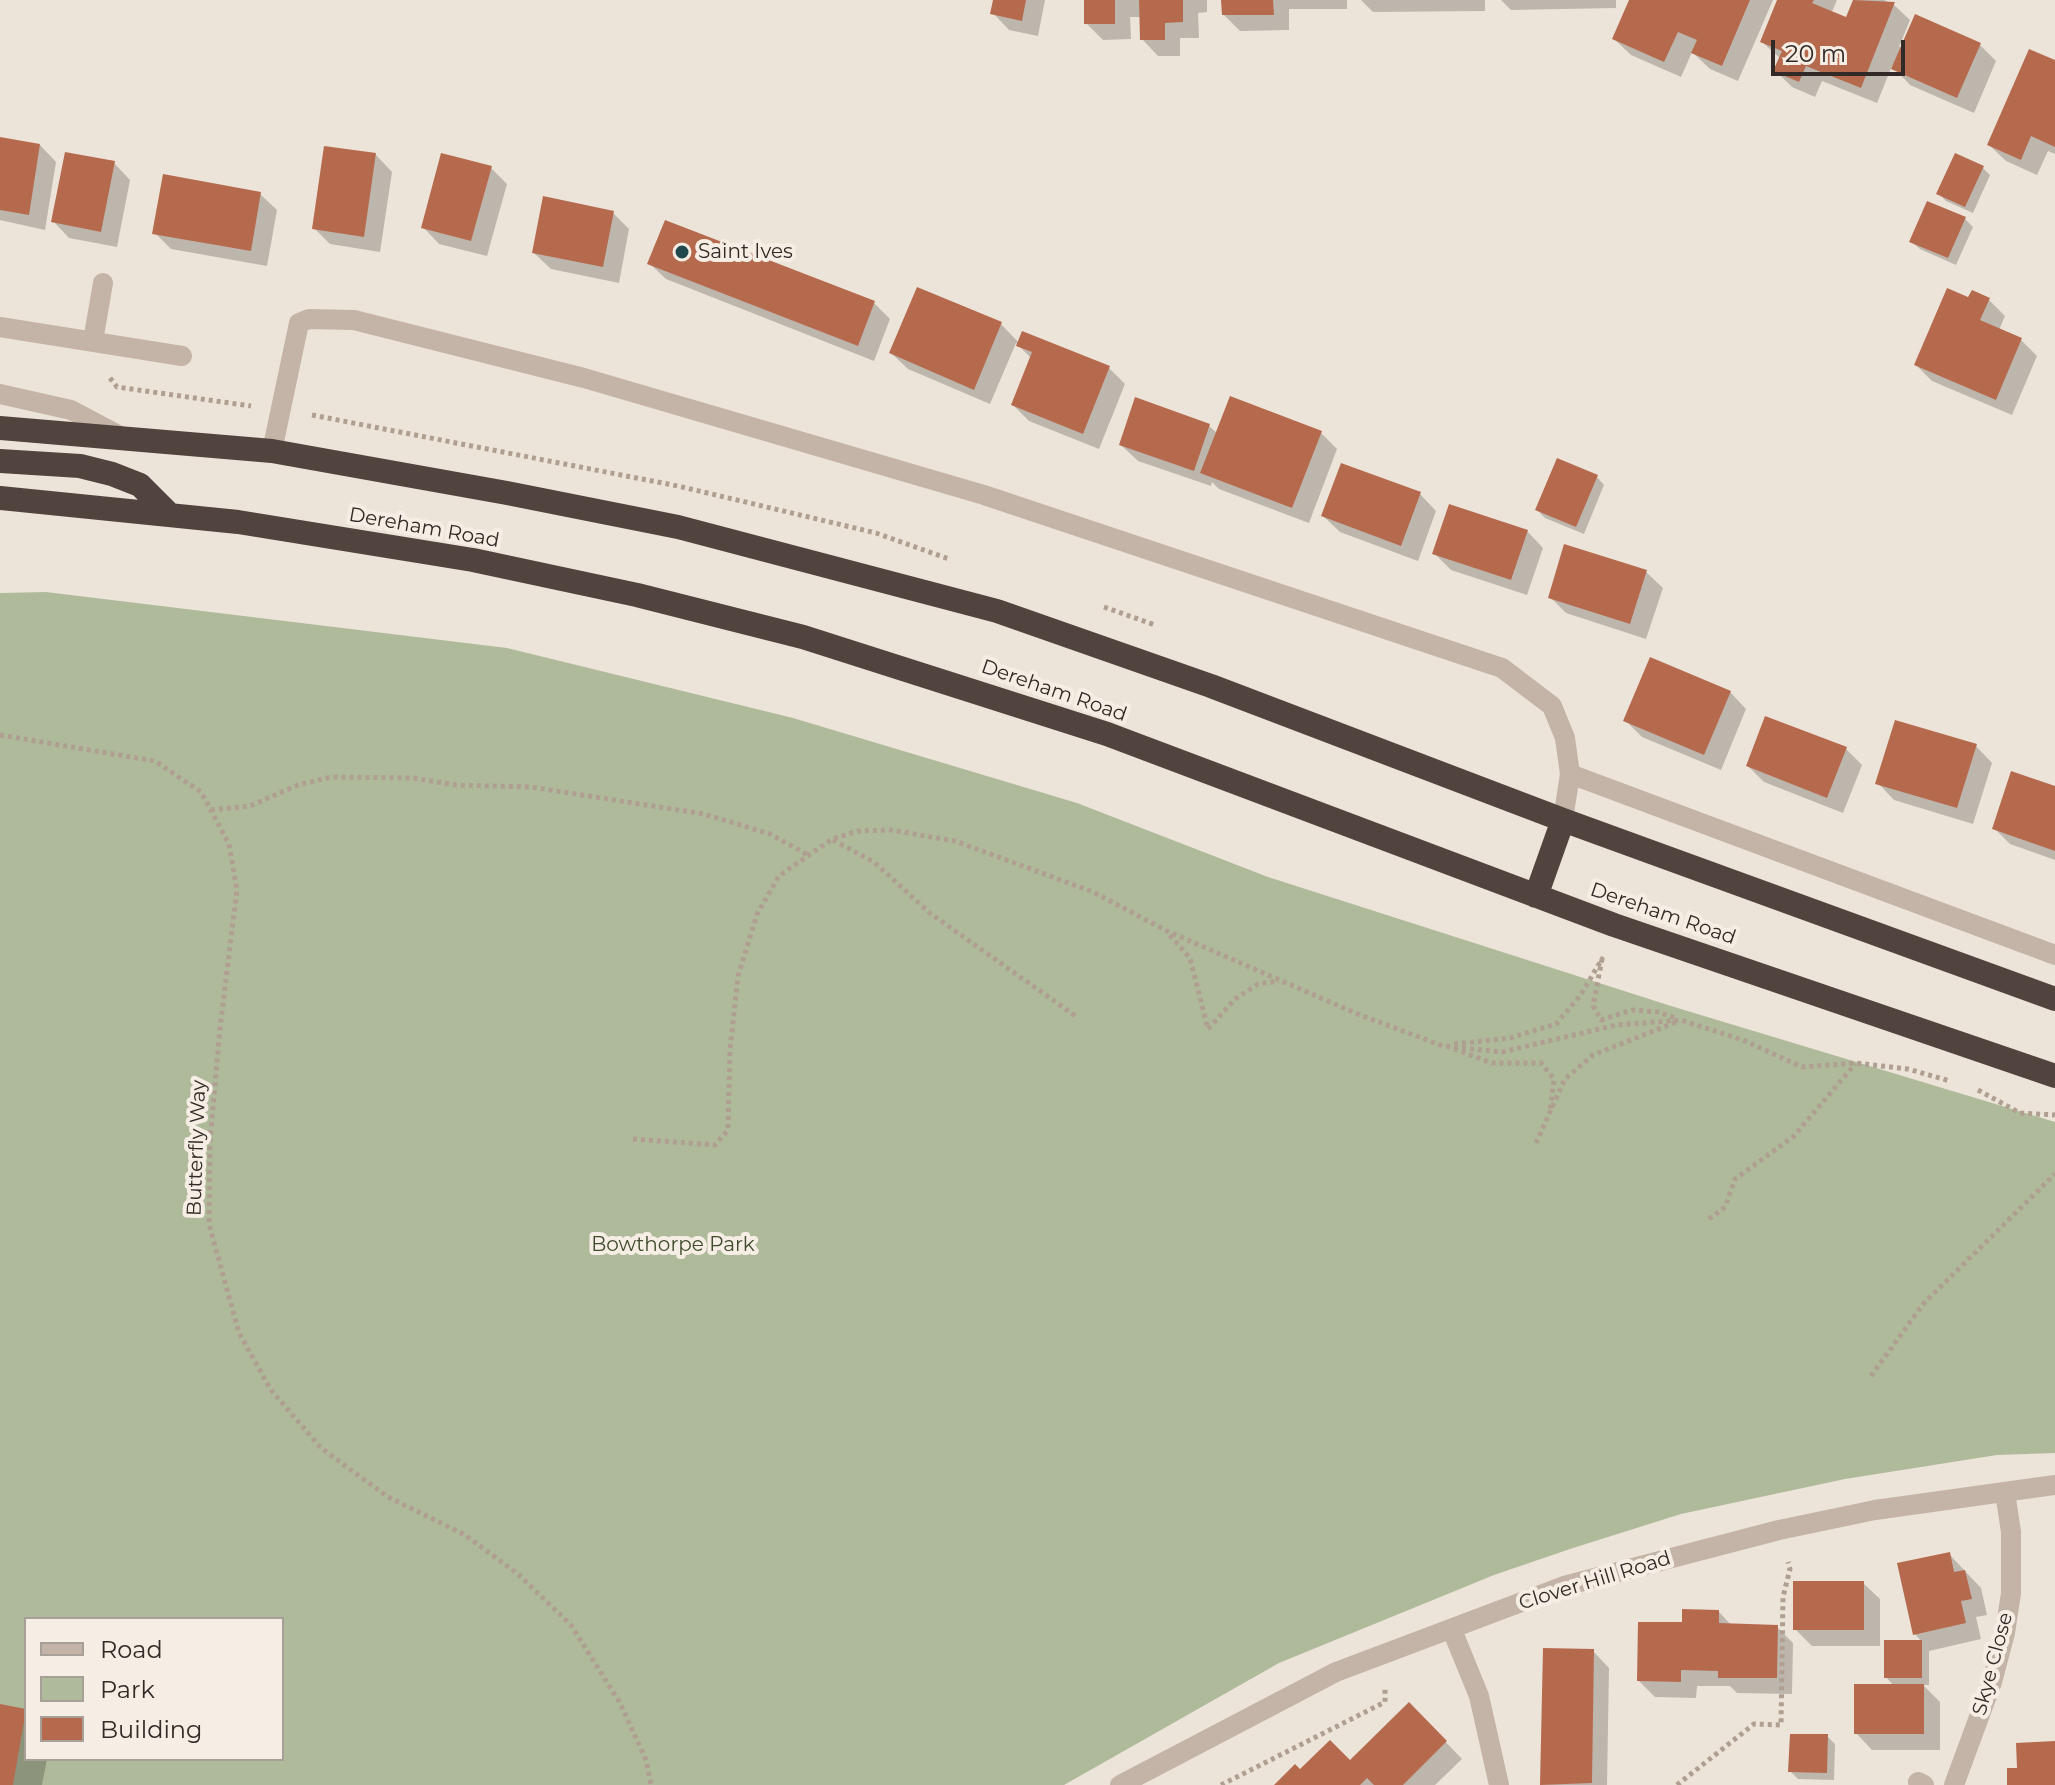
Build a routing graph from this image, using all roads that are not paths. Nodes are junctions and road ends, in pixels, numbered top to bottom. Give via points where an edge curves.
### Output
1 (103, 283) dead end
2 (0, 327) edge
3 (93, 341) junction
4 (182, 356) dead end
5 (0, 394) edge
6 (0, 428) edge
7 (122, 437) junction
8 (272, 451) junction
9 (0, 461) edge
10 (0, 498) edge
11 (168, 513) junction
12 (1570, 774) junction
13 (1563, 820) junction
14 (1536, 896) junction
15 (2055, 955) edge
16 (2055, 999) edge
17 (2055, 1076) edge
18 (2055, 1485) edge
19 (2005, 1492) junction
20 (1452, 1630) junction
21 (1120, 1785) edge
22 (1499, 1785) edge
23 (1954, 1785) edge

1 - 3 street
2 - 3 street
3 - 4 street
5 - 7 street via 71,410
6 - 7 highway
7 - 8 highway
8 - 12 street via 299,323 354,320 584,378 984,495 1502,668 1552,706 1565,738
8 - 13 highway via 678,527 997,611
9 - 11 highway via 80,466 112,474 140,485
10 - 11 highway, Dereham Road
11 - 14 highway, Dereham Road via 473,560 803,637 1107,734
12 - 13 street
12 - 15 street
13 - 14 highway
13 - 16 highway
14 - 17 highway, Dereham Road
18 - 19 street, Clover Hill Road
19 - 20 street, Clover Hill Road via 1779,1530 1564,1586
19 - 23 street, Skye Close via 2011,1532 2005,1633
20 - 21 street, Clover Hill Road via 1336,1672
20 - 22 street via 1479,1696

